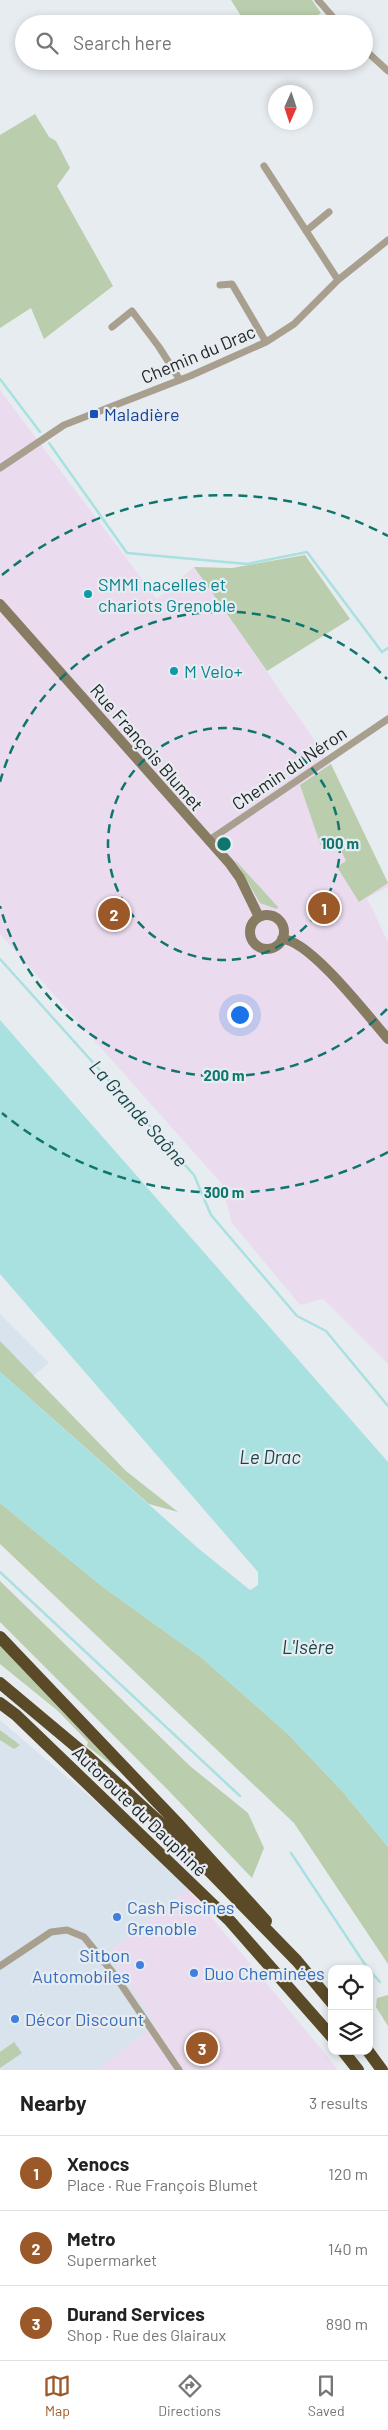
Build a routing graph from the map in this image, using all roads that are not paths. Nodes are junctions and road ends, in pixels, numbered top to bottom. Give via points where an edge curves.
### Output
1 (318, 0) edge
2 (331, 15) edge
3 (373, 57) edge
4 (388, 70) edge
5 (264, 166) dead end
6 (329, 212) dead end
7 (306, 231) junction
8 (388, 240) edge
9 (338, 280) junction
10 (220, 285) dead end
11 (112, 328) dead end
12 (266, 342) junction
13 (180, 380) junction
14 (0, 468) edge
15 (0, 604) edge
16 (388, 719) edge
17 (208, 841) junction
18 (259, 917) junction
19 (282, 939) junction
20 (388, 1039) edge
21 (0, 1637) edge
22 (0, 1684) edge
23 (0, 1703) edge
24 (299, 1963) junction
25 (0, 1966) edge
26 (328, 1998) edge
27 (328, 2032) edge
28 (346, 2055) edge
29 (371, 2055) edge
30 (179, 2070) edge
31 (358, 2070) edge
32 (382, 2070) edge

1 - 2 street
3 - 4 street
5 - 7 street
6 - 7 street
7 - 9 street
8 - 9 street, Chemin du Drac
9 - 12 street, Chemin du Drac via 294,324
10 - 12 street via 232,284
11 - 13 street via 132,311
12 - 13 street, Chemin du Drac
13 - 14 street, Chemin du Drac via 64,426
15 - 17 street, Rue François Blumet
16 - 17 street, Chemin du Néron
17 - 18 street, Rue François Blumet via 240,878
18 - 19 street via 270,915 279,920 284,929
18 - 19 street via 252,923 250,932 257,945 271,948
19 - 20 street via 288,939 317,959
21 - 24 highway via 255,1906
22 - 24 highway via 86,1755 159,1822
23 - 27 highway, Autoroute du Dauphiné via 230,1921
24 - 26 highway
25 - 30 street via 50,1932 67,1930 84,1937 114,1974
28 - 31 highway
29 - 32 highway

